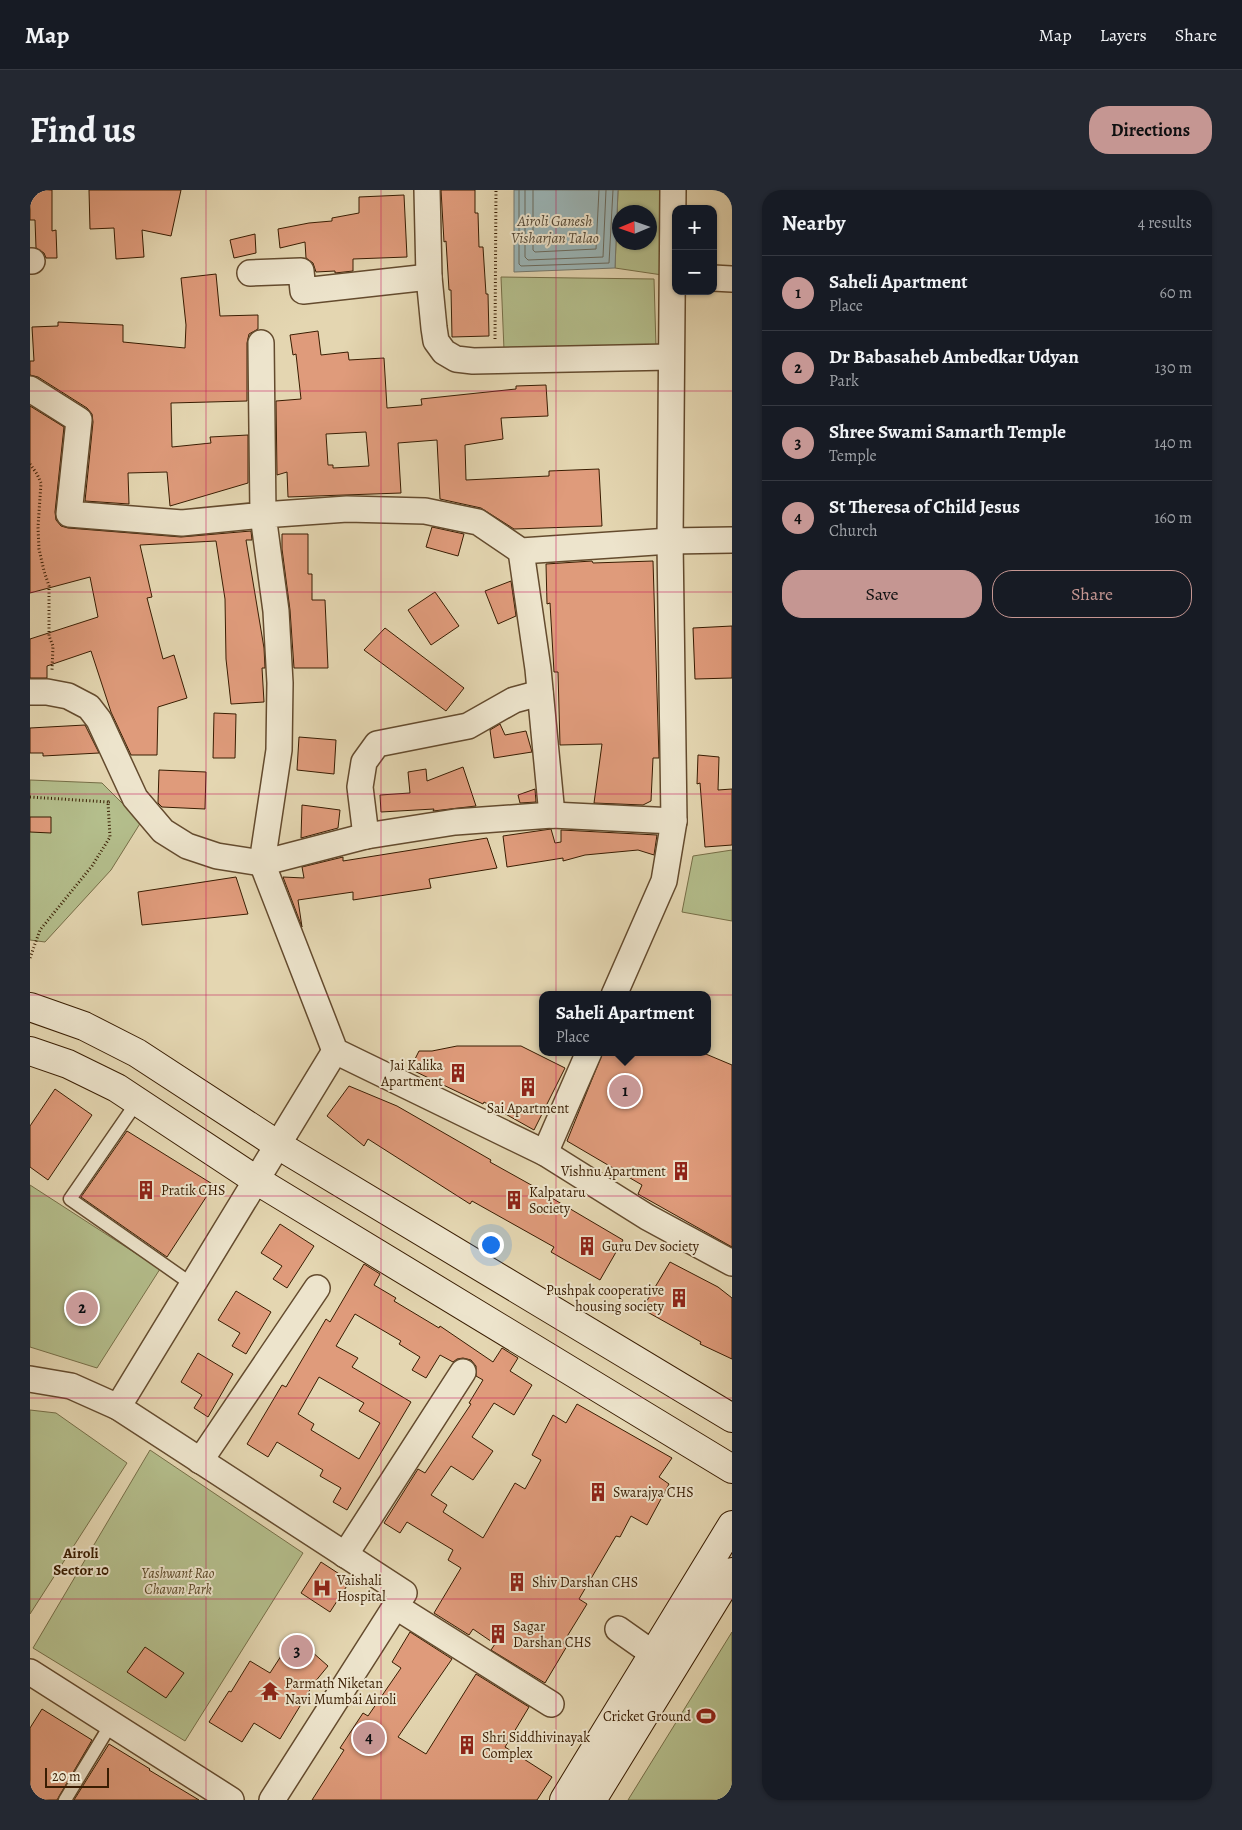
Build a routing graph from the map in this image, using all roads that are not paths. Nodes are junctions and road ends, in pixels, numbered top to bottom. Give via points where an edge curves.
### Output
1 (427, 190) edge
2 (673, 190) edge
3 (673, 250) edge
4 (250, 273) dead end
5 (429, 277) junction
6 (717, 278) edge
7 (732, 279) edge
8 (672, 295) edge
9 (261, 343) dead end
10 (670, 357) junction
11 (30, 389) edge
12 (264, 515) junction
13 (732, 540) edge
14 (670, 541) junction
15 (521, 551) junction
16 (41, 692) edge
17 (540, 692) junction
18 (552, 815) junction
19 (674, 820) junction
20 (366, 836) junction
21 (262, 863) junction
22 (616, 991) edge
23 (30, 1007) edge
24 (30, 1051) edge
25 (335, 1051) junction
26 (587, 1056) edge
27 (137, 1102) junction
28 (278, 1145) junction
29 (545, 1154) junction
30 (256, 1180) junction
31 (732, 1263) edge
32 (193, 1285) junction
33 (317, 1288) dead end
34 (463, 1372) dead end
35 (30, 1379) edge
36 (118, 1407) junction
37 (732, 1418) edge
38 (200, 1461) junction
39 (732, 1468) edge
40 (732, 1525) edge
41 (344, 1555) junction
42 (732, 1572) edge
43 (395, 1606) junction
44 (618, 1629) dead end
45 (662, 1660) junction
46 (30, 1673) edge
47 (550, 1704) dead end
48 (111, 1724) junction
49 (226, 1799) edge
50 (65, 1800) edge
51 (272, 1800) edge
52 (564, 1800) edge
53 (592, 1800) edge

1 - 5 street
2 - 3 street
4 - 5 street via 301,271 303,291
5 - 10 street via 436,341 444,352 456,359
6 - 7 street
8 - 10 street
9 - 12 street
10 - 14 street
11 - 12 street via 79,420 69,514 182,522
12 - 15 street via 347,509 425,511 478,522
12 - 21 street via 276,611 280,683 279,750
13 - 14 street
14 - 15 street
14 - 19 street
15 - 17 street
16 - 21 street via 68,696 89,707 99,720 134,798 163,831 186,846 217,856
17 - 18 street
17 - 20 street via 514,700 468,726 377,744 364,762 360,787
18 - 19 street
18 - 20 street via 455,822
19 - 22 street via 664,881
20 - 21 street
21 - 25 street
23 - 28 street via 84,1026 137,1053
24 - 27 street via 68,1064 117,1088
25 - 28 street
25 - 29 street
26 - 29 street
27 - 30 street
27 - 32 lane via 70,1199
28 - 30 street
28 - 37 street
29 - 31 street via 647,1217
30 - 32 street
30 - 39 street
32 - 36 street
33 - 38 street
34 - 41 street
35 - 36 street via 72,1386
36 - 38 street
38 - 41 street
40 - 45 street
41 - 43 street via 404,1593
42 - 45 street
43 - 47 street
43 - 51 street
44 - 45 street
45 - 52 street
45 - 53 street
46 - 48 street
48 - 49 street
48 - 50 lane

